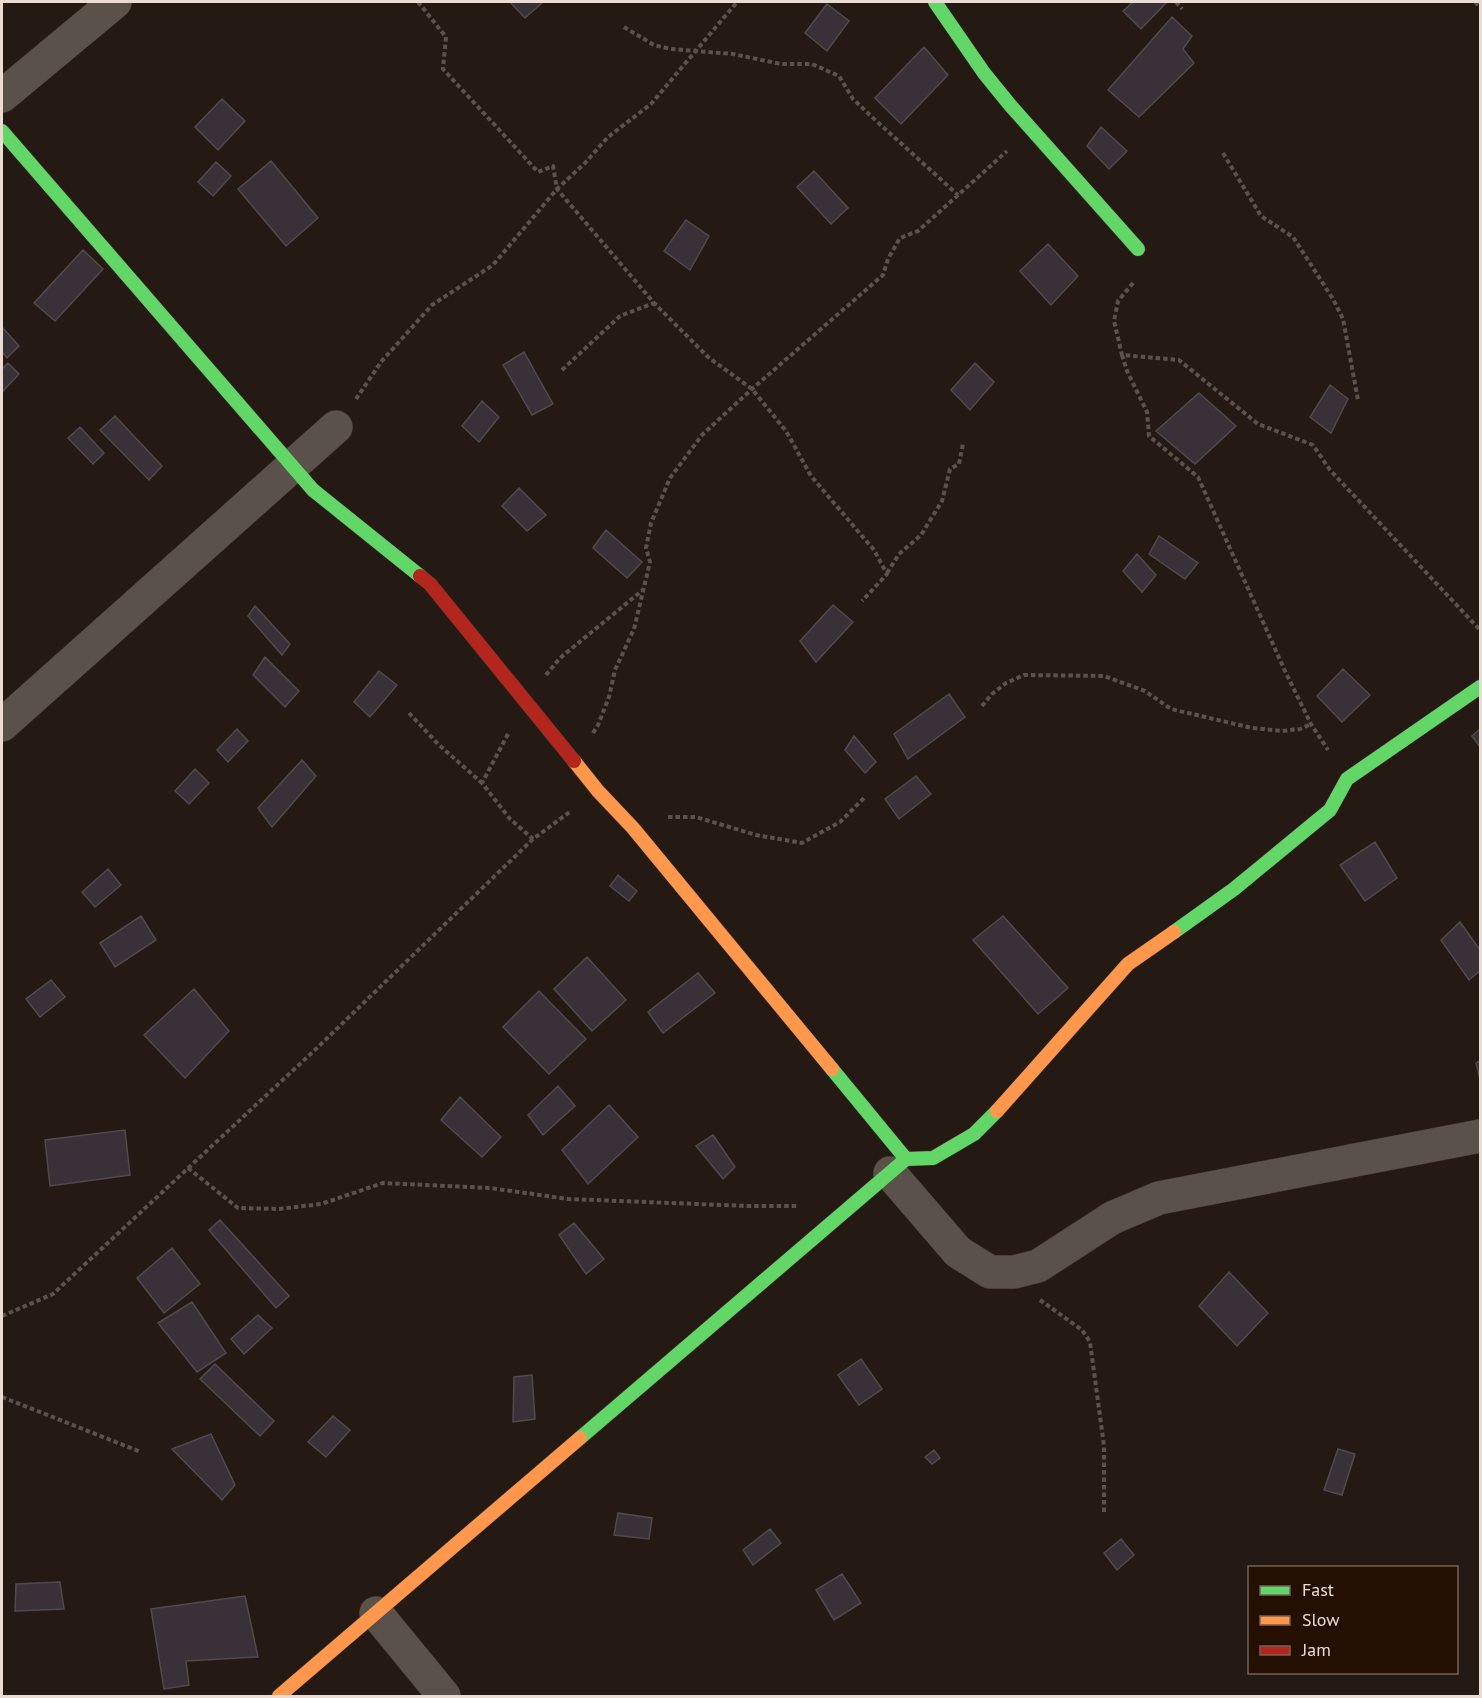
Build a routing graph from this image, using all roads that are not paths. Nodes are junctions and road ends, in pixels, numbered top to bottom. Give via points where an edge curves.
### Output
1 (115, 2) edge
2 (935, 2) edge
3 (2, 96) edge
4 (2, 131) edge
5 (1138, 249) road end
6 (336, 427) road end
7 (292, 466) junction
8 (1480, 687) edge
9 (2, 725) edge
10 (1480, 1136) edge
11 (898, 1166) junction
12 (376, 1613) junction
13 (279, 1696) edge
14 (444, 1696) edge

1 - 3 street
2 - 5 street via 984,73
4 - 7 street
6 - 7 street
7 - 9 street
7 - 11 street via 313,490 430,584 633,828
8 - 11 street via 1347,778 1330,810 1234,889 1128,964 974,1134 933,1158
10 - 11 street via 1159,1198 1112,1218 1038,1266 1014,1272 990,1272 958,1252
11 - 12 street
12 - 13 street
12 - 14 street

